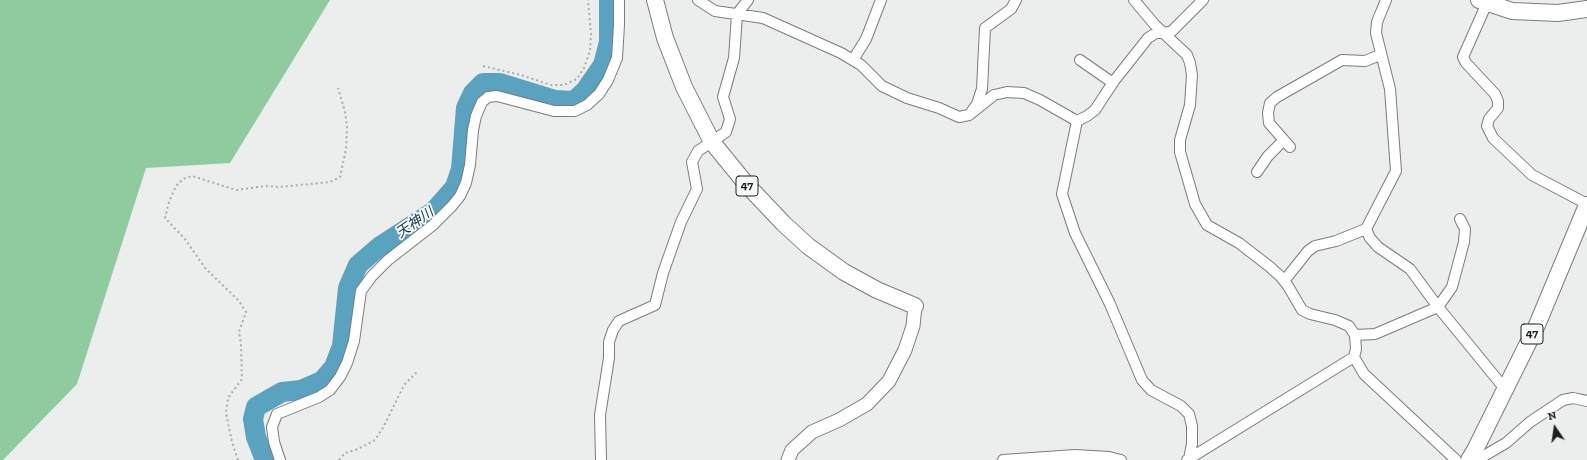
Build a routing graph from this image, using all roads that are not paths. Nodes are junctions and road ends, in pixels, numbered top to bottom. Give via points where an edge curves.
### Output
1 (619, 0) edge
2 (655, 0) edge
3 (698, 0) edge
4 (748, 0) edge
5 (881, 0) edge
6 (1016, 0) edge
7 (1134, 0) edge
8 (1203, 0) edge
9 (1386, 0) edge
10 (1483, 1) edge
11 (1587, 9) edge
12 (737, 14) junction
13 (1164, 33) junction
14 (1380, 55) junction
15 (853, 60) junction
16 (1080, 60) dead end
17 (1113, 83) junction
18 (969, 115) junction
19 (1077, 121) junction
20 (712, 142) junction
21 (1257, 172) dead end
22 (1587, 204) edge
23 (1460, 219) dead end
24 (1366, 229) junction
25 (1284, 281) junction
26 (915, 306) joint
27 (1438, 307) junction
28 (1355, 335) junction
29 (1354, 357) junction
30 (1505, 389) junction
31 (1586, 401) edge
32 (1010, 459) edge
33 (280, 460) edge
34 (601, 460) edge
35 (788, 460) edge
36 (1121, 460) edge
37 (1188, 460) edge
38 (1456, 460) edge
39 (1469, 460) edge
40 (1477, 460) edge

1 - 33 street via 620,25 616,58 608,80 599,94 587,105 575,111 554,111 497,96 488,97 482,102 473,130 466,183 460,196 433,225 388,260 361,291 354,340 347,363 330,390 276,414 272,427
2 - 20 main road, 47 via 665,38 684,87
3 - 12 street via 715,11
4 - 12 street
5 - 15 street via 866,39
6 - 18 street via 1011,9 985,28 982,88 977,104
7 - 13 street
8 - 13 street via 1172,31
9 - 14 street via 1377,22
10 - 11 main road via 1512,11 1558,13
10 - 22 street via 1463,56 1498,101 1498,108 1489,118 1487,126 1493,138 1532,175
12 - 15 street via 763,18
12 - 20 street via 734,58 723,97 730,120 726,132
13 - 17 street via 1148,38
13 - 25 street via 1187,55 1190,63 1190,105 1180,140 1180,152 1195,204 1207,225 1239,244
14 - 21 street via 1365,61 1342,60 1270,103 1269,123 1287,143 1268,156
14 - 24 street via 1390,89 1396,171
15 - 18 street via 882,86 906,98 959,117
16 - 17 street
17 - 19 street via 1095,110
18 - 19 street via 994,95 1007,92 1024,93
19 - 37 street via 1062,194 1064,205 1142,380 1151,390 1181,406 1189,414 1192,444
20 - 26 main road, 47 via 782,223 808,246 844,272
20 - 34 street via 698,151 692,162 697,189 681,222 663,272 655,305 620,320 613,330 609,342 600,415
22 - 30 main road, 47 via 1537,325
23 - 27 street via 1465,228 1464,242 1452,287
24 - 25 street via 1315,246
24 - 27 street via 1378,247 1410,269
25 - 28 street via 1302,310 1349,326
26 - 35 street via 913,326 905,350 889,380 867,404 812,432 792,450
27 - 28 street via 1375,334
27 - 30 street
28 - 29 street
29 - 37 street
29 - 38 street via 1364,374
30 - 39 main road, 47
31 - 40 street via 1573,398 1563,400 1530,422 1506,443
32 - 36 street via 1075,455

